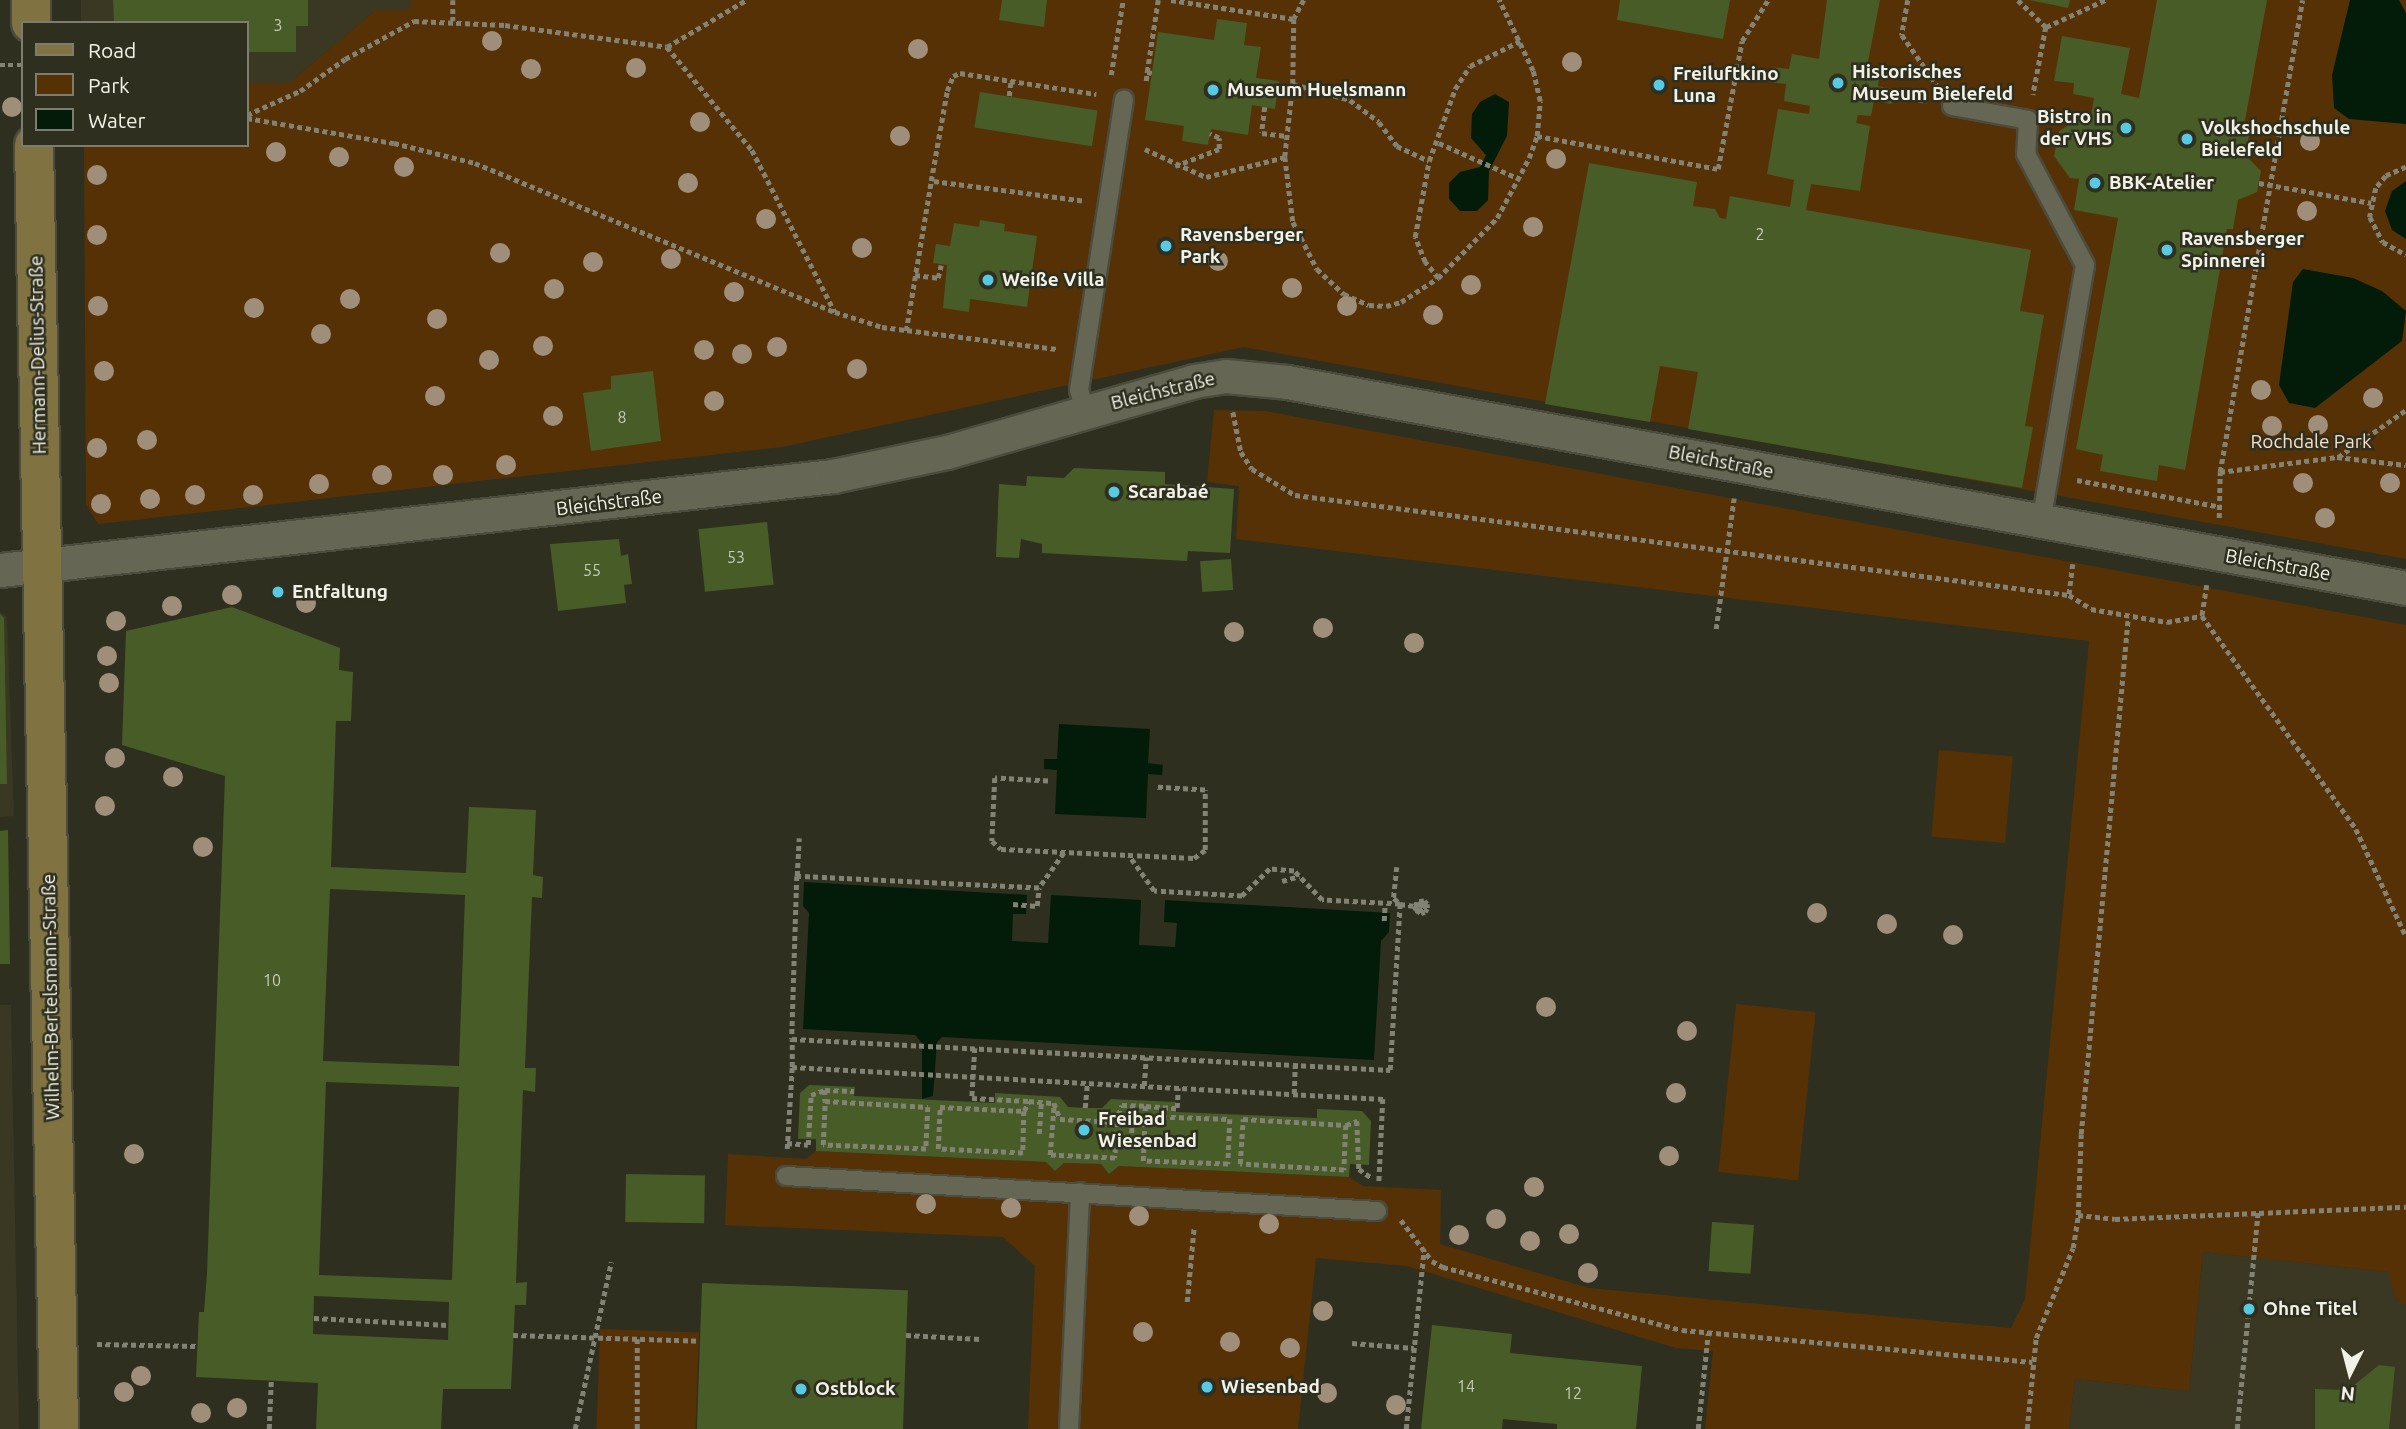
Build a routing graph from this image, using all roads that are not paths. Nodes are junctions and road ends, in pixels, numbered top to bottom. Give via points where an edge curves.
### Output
1 (31, 0) edge
2 (31, 21) edge
3 (1116, 98) road end
4 (1952, 106) road end
5 (34, 147) edge
6 (1085, 411) junction
7 (2041, 523) junction
8 (43, 565) junction
9 (0, 570) edge
10 (2406, 588) edge
11 (786, 1176) dead end
12 (1080, 1192) junction
13 (1377, 1211) road end
14 (59, 1429) edge
15 (1069, 1429) edge

1 - 2 street
3 - 6 lane via 1117,143 1079,390
4 - 7 lane via 2028,120 2026,154 2085,265
5 - 8 street, Hermann-Delius-Straße
6 - 7 street, Bleichstraße via 1226,376 1287,382
6 - 8 street, Bleichstraße via 947,452 833,476
7 - 10 street, Bleichstraße
8 - 9 street, Bleichstraße
8 - 14 street, Wilhelm-Bertelsmann-Straße
11 - 12 lane
12 - 13 lane
12 - 15 lane

